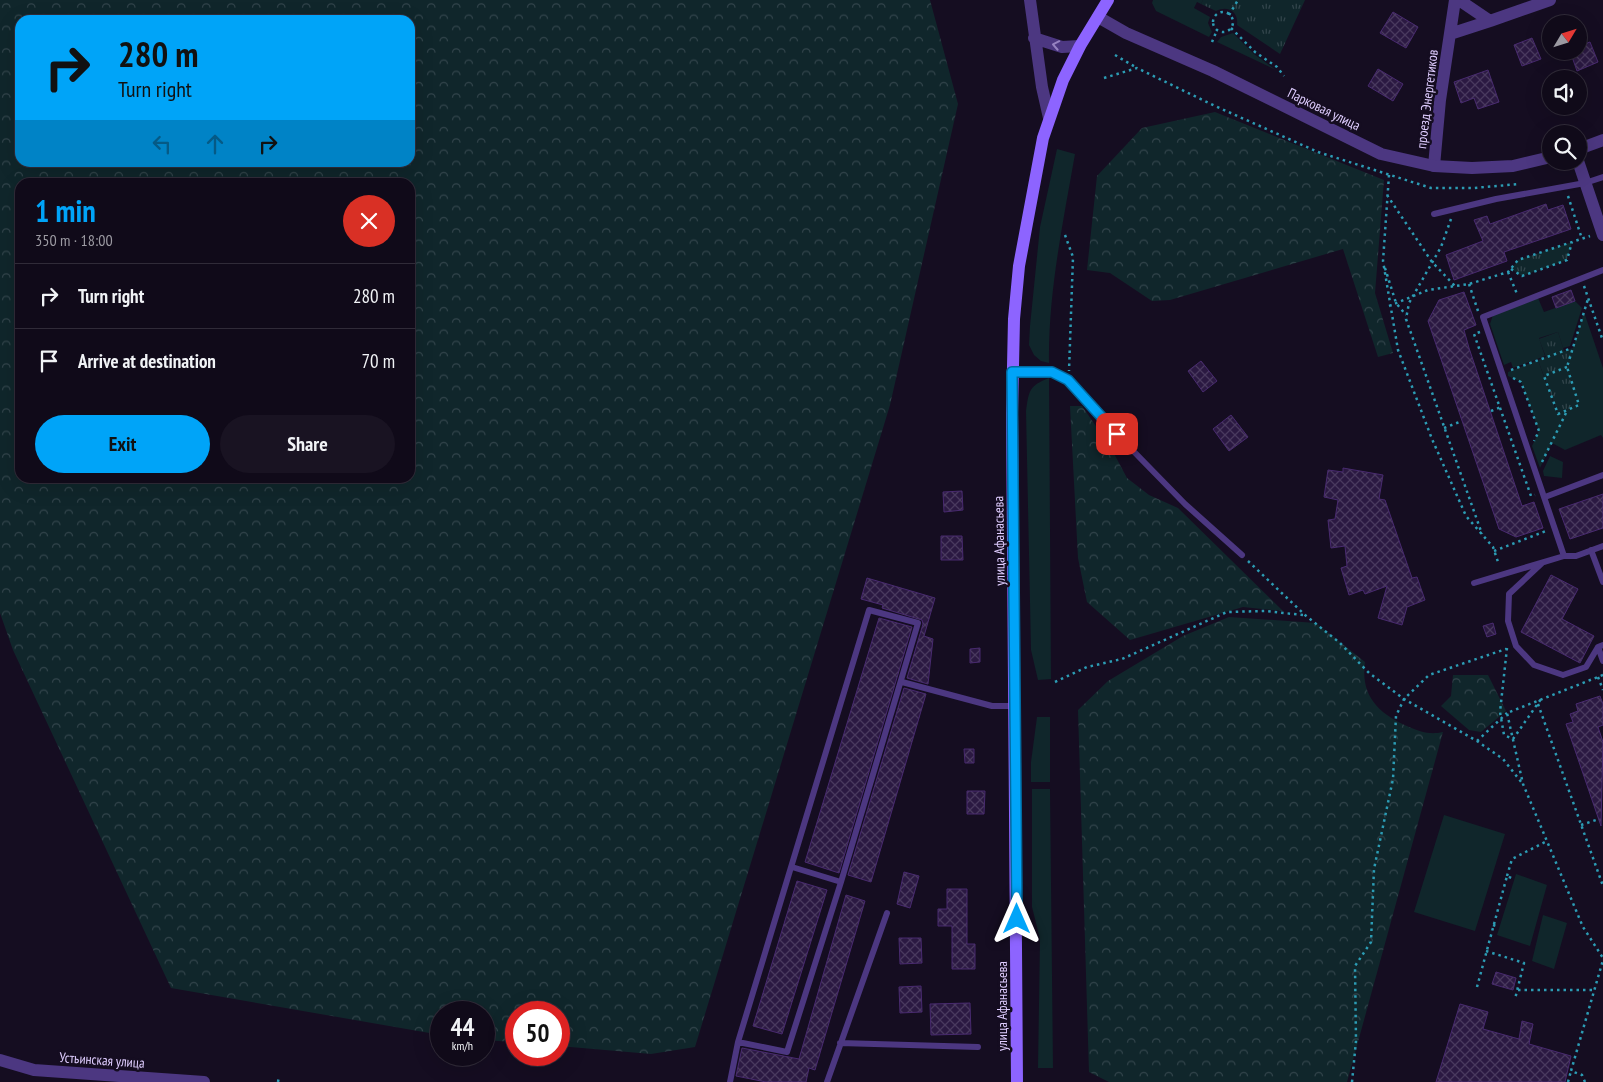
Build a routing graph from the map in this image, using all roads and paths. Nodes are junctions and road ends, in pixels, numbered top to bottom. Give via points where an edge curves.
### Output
1 (1030, 0) edge
2 (1108, 0) edge
3 (1238, 0) edge
4 (1454, 0) edge
5 (1459, 0) edge
6 (1550, 0) edge
7 (1229, 15) junction
8 (1098, 17) junction
9 (1490, 20) junction
10 (1231, 28) junction
11 (1218, 30) junction
12 (1450, 34) junction
13 (1034, 38) junction
14 (1212, 42) dead end
15 (1080, 46) junction
16 (1115, 55) dead end
17 (1137, 68) junction
18 (1284, 76) dead end
19 (1104, 78) dead end
20 (1215, 106) dead end
21 (1048, 118) junction
22 (1603, 140) edge
23 (1587, 146) edge
24 (1542, 159) edge
25 (1434, 166) junction
26 (1581, 170) edge
27 (1389, 175) dead end
28 (1603, 177) edge
29 (1586, 183) junction
30 (1565, 187) junction
31 (1387, 195) junction
32 (1434, 214) dead end
33 (1451, 218) dead end
34 (1065, 235) dead end
35 (1603, 235) edge
36 (1588, 237) dead end
37 (1582, 239) junction
38 (1572, 242) junction
39 (1383, 261) junction
40 (1432, 262) junction
41 (1603, 270) edge
42 (1509, 271) junction
43 (1582, 280) junction
44 (1455, 286) junction
45 (1414, 296) junction
46 (1588, 299) junction
47 (1521, 302) junction
48 (1396, 303) junction
49 (1389, 306) junction
50 (1407, 317) junction
51 (1603, 342) edge
52 (1573, 348) junction
53 (1566, 367) junction
54 (1012, 372) junction
55 (1503, 374) junction
56 (1068, 380) junction
57 (1513, 403) junction
58 (1568, 410) junction
59 (1490, 411) dead end
60 (1462, 421) dead end
61 (1444, 428) junction
62 (1529, 451) junction
63 (1537, 474) junction
64 (1603, 475) edge
65 (1545, 497) junction
66 (1550, 529) dead end
67 (1482, 534) junction
68 (1603, 546) edge
69 (1591, 550) junction
70 (1494, 551) junction
71 (1242, 555) joint
72 (1564, 556) junction
73 (1542, 563) junction
74 (1600, 566) edge
75 (1502, 574) junction
76 (1603, 582) edge
77 (1474, 583) dead end
78 (1305, 615) junction
79 (1512, 632) junction
80 (1601, 646) edge
81 (1506, 649) junction
82 (1603, 662) edge
83 (1603, 675) edge
84 (1598, 676) junction
85 (902, 682) junction
86 (1055, 682) dead end
87 (1603, 690) edge
88 (1542, 698) junction
89 (1404, 699) junction
90 (1538, 704) junction
91 (1015, 706) junction
92 (1507, 713) junction
93 (1500, 719) junction
94 (1513, 739) junction
95 (1477, 741) junction
96 (1523, 784) junction
97 (1599, 819) dead end
98 (1581, 825) junction
99 (1547, 841) junction
100 (792, 867) junction
101 (1508, 876) junction
102 (1514, 879) dead end
103 (841, 882) junction
104 (1603, 886) edge
105 (886, 913) dead end
106 (1493, 925) junction
107 (1499, 927) dead end
108 (1486, 950) junction
109 (1603, 959) edge
110 (1477, 987) dead end
111 (1518, 990) junction
112 (1594, 990) junction
113 (1515, 999) dead end
114 (738, 1042) junction
115 (840, 1044) junction
116 (978, 1047) dead end
117 (0, 1060) edge
118 (1571, 1071) junction
119 (278, 1076) dead end
120 (1018, 1081) edge
121 (204, 1082) edge
122 (278, 1082) edge
123 (730, 1082) edge
124 (827, 1082) edge
125 (1352, 1082) edge
126 (1568, 1082) edge
127 (1586, 1082) edge

1 - 13 street
2 - 8 main road, улица Афанасьева
3 - 7 path
4 - 12 street, проезд Энергетиков
5 - 9 street
6 - 9 street, проезд Энергетиков
7 - 10 path via 1233,22
7 - 11 path via 1221,13 1214,18
8 - 15 main road, улица Афанасьева
8 - 25 street, Парковая улица via 1381,154
9 - 12 street, проезд Энергетиков
10 - 11 path via 1226,32
10 - 18 path
11 - 14 path
12 - 25 street, проезд Энергетиков
15 -> 13 street via 1062,47
13 - 21 street
15 - 21 main road, улица Афанасьева
16 - 17 path
17 - 19 path
17 - 20 path
21 - 54 main road, улица Афанасьева via 1019,266
22 - 23 street
24 - 25 street, Парковая улица via 1513,166
26 - 29 street
27 - 31 path
28 - 29 lane
29 - 30 lane
29 - 35 street
30 - 32 lane
30 - 37 path
31 - 39 path
31 - 40 path
33 - 40 path
34 - 56 path via 1073,257
36 - 37 path
37 - 38 path
38 - 42 path via 1518,260
38 - 42 path via 1567,260 1522,276
39 - 48 path
39 - 49 path
40 - 44 path
40 - 45 path
41 - 43 lane
42 - 44 path
42 - 47 path
43 - 46 path
43 - 47 lane
44 - 45 path via 1428,290
45 - 48 path
45 - 50 path via 1409,303
46 - 51 path
46 - 52 path
47 - 55 lane via 1483,317
48 - 49 path
48 - 50 path
49 - 67 path via 1398,350 1432,439 1466,516
50 - 61 path
52 - 53 path
52 - 55 path
53 - 58 path via 1579,405
53 - 58 path via 1544,376 1558,414
54 - 56 lane via 1052,372
54 - 91 main road, улица Афанасьева
55 - 57 lane
55 - 62 path via 1521,382 1539,431
56 - 71 lane via 1178,497
57 - 59 path
57 - 62 lane
58 - 63 path
60 - 61 path
61 - 67 path
62 - 63 lane
63 - 65 lane
64 - 65 lane
65 - 72 lane
66 - 70 path
67 - 70 path
68 - 69 lane
69 - 72 lane via 1576,556
69 - 74 lane
70 - 75 path
71 - 78 path
72 - 73 lane
73 - 75 lane
73 - 79 lane via 1509,594 1508,621
74 - 76 lane
75 - 77 lane
78 - 86 path via 1227,612 1122,659 1087,668
78 - 89 path via 1340,643 1369,673
79 - 80 lane via 1516,646 1534,665 1563,675 1586,667
79 - 81 path
80 - 82 lane
81 - 89 path via 1429,675
81 - 93 path
83 - 84 path
84 - 87 path
84 - 88 path
85 - 91 lane via 992,706
85 - 100 lane via 918,623 869,610
85 - 103 lane
88 - 90 path
88 - 92 path
89 - 95 path
89 - 125 path via 1396,716 1393,779 1374,870 1371,942 1355,966 1356,1041
90 - 94 path
90 - 98 path
91 - 120 main road, улица Афанасьева
92 - 93 path
92 - 94 path
93 - 94 path via 1504,735
93 - 95 path
94 - 96 path
95 - 96 path via 1503,759
96 - 99 path
97 - 98 path
98 - 104 path
99 - 101 path via 1512,859
99 - 109 path via 1583,927
100 - 103 lane
100 - 114 lane
101 - 102 path
101 - 106 path
103 - 114 lane via 786,1052
105 - 115 lane
106 - 107 path
106 - 108 path
108 - 110 path
108 - 111 path via 1524,963
109 - 112 path
111 - 112 path
111 - 113 path
112 - 118 path
114 - 123 lane
115 - 116 lane
115 - 124 lane
117 - 121 street, Устьинская улица via 34,1070
118 - 126 path
118 - 127 path via 1582,1074
119 - 122 path

